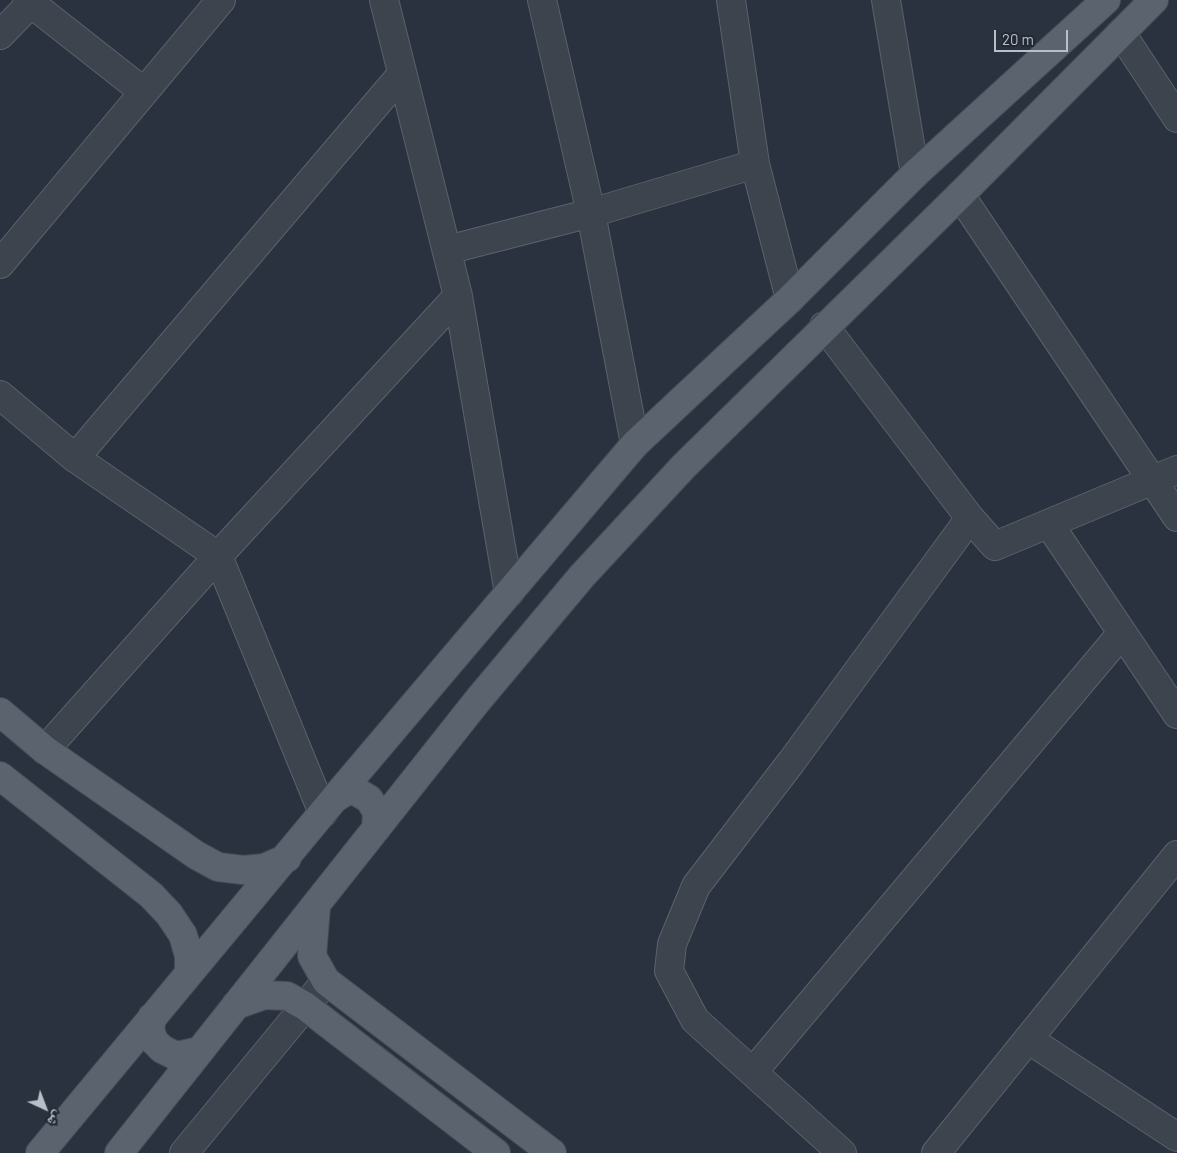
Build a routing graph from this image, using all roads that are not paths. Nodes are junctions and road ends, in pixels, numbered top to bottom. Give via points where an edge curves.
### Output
1 (222, 0) edge
2 (384, 0) edge
3 (542, 0) edge
4 (730, 0) edge
5 (886, 0) edge
6 (1106, 0) edge
7 (1154, 0) edge
8 (31, 1) edge
9 (1121, 33) junction
10 (0, 35) edge
11 (402, 74) junction
12 (144, 92) junction
13 (1177, 118) edge
14 (755, 164) junction
15 (915, 174) junction
16 (960, 195) junction
17 (591, 213) junction
18 (447, 250) junction
19 (0, 264) edge
20 (458, 296) junction
21 (790, 299) junction
22 (824, 326) junction
23 (0, 395) edge
24 (635, 444) junction
25 (75, 458) junction
26 (1177, 470) edge
27 (1151, 481) junction
28 (1177, 517) edge
29 (970, 518) junction
30 (1049, 524) junction
31 (218, 556) junction
32 (509, 593) junction
33 (1122, 633) junction
34 (0, 712) edge
35 (1177, 714) edge
36 (46, 750) junction
37 (1, 779) edge
38 (328, 806) junction
39 (376, 829) junction
40 (1177, 855) edge
41 (287, 858) junction
42 (316, 907) junction
43 (189, 972) junction
44 (326, 980) junction
45 (236, 1005) junction
46 (305, 1006) junction
47 (152, 1017) junction
48 (1028, 1039) junction
49 (200, 1050) junction
50 (753, 1072) junction
51 (1177, 1137) edge
52 (40, 1153) edge
53 (119, 1153) edge
54 (184, 1153) edge
55 (496, 1153) edge
56 (552, 1153) edge
57 (842, 1153) edge
58 (936, 1153) edge

1 - 12 street
2 - 11 street
3 - 17 street
4 - 14 street
5 - 15 street
6 - 15 main road
7 - 9 main road
8 - 10 street
8 - 12 street
9 - 13 street
9 - 16 main road
11 - 18 street
11 - 25 street
12 - 19 street
14 - 17 street
14 - 21 street
15 - 21 main road
16 - 22 main road
16 - 27 street
17 - 18 street
17 - 24 street
18 - 20 street
20 - 31 street
20 - 32 street
21 - 24 main road
22 - 29 street
22 - 39 main road via 684,466 582,576
23 - 25 street
24 - 32 main road
25 - 31 street
26 - 27 street
27 - 28 street
27 - 30 street
29 - 30 street via 995,546
29 - 50 street via 696,886 672,944 670,971 696,1020
30 - 33 street
31 - 36 street
31 - 38 street
32 - 38 main road
33 - 35 street
33 - 50 street
34 - 36 main road
36 - 41 main road via 218,867 264,868
37 - 43 main road via 151,895 169,914 182,935 189,956
38 - 39 main road via 348,790 357,792 369,799 377,812
38 - 41 main road
39 - 42 main road
40 - 48 street
41 - 43 main road
42 - 44 main road via 312,956
42 - 45 main road
43 - 47 main road
44 - 46 street
44 - 56 main road
45 - 46 main road via 264,995 287,996
45 - 49 main road
46 - 54 street
46 - 55 main road
47 - 49 main road via 150,1030 162,1050 176,1056
47 - 52 main road
48 - 51 street
48 - 58 street
49 - 53 main road
50 - 57 street

